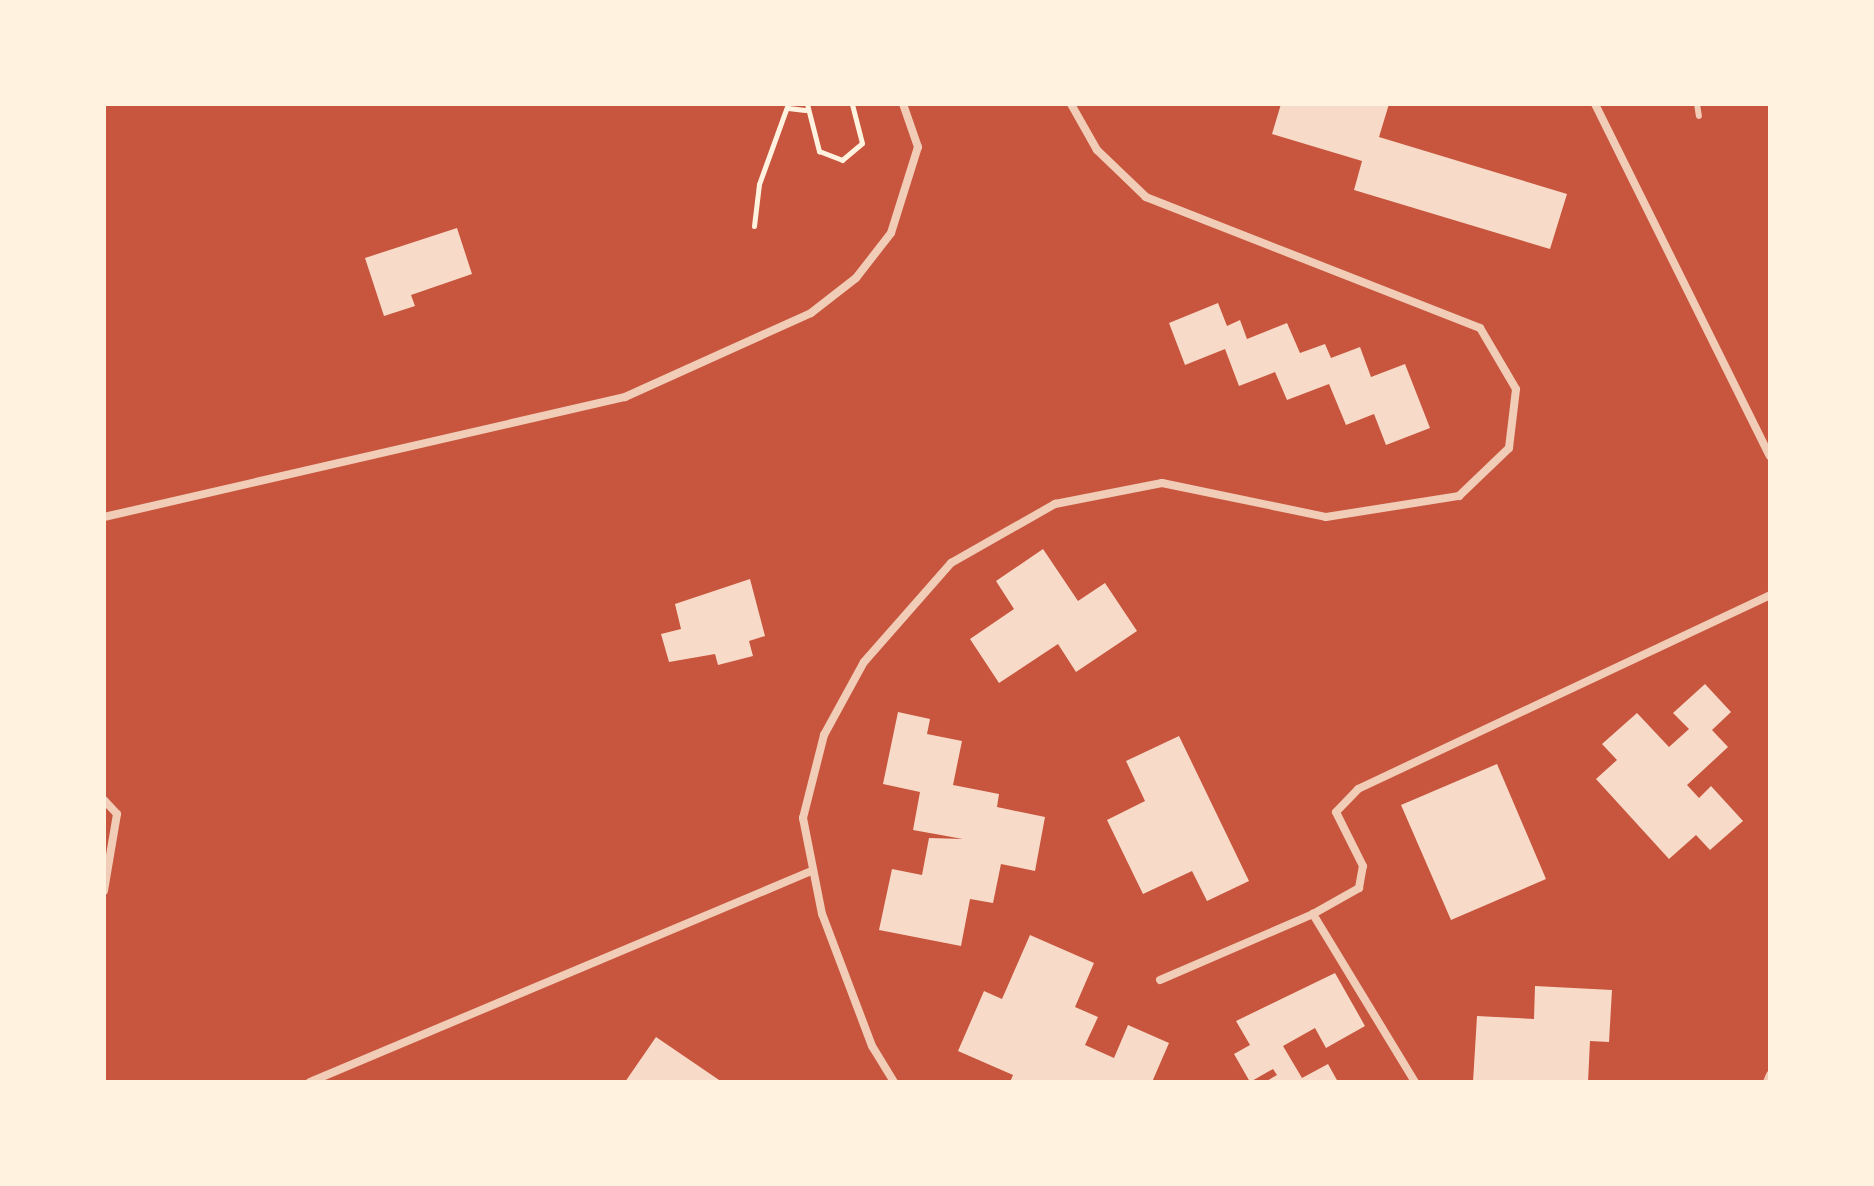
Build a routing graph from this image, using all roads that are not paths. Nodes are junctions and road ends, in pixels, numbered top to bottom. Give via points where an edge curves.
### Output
1 (903, 104) edge
2 (1071, 104) edge
3 (1595, 104) edge
4 (1697, 104) edge
5 (1699, 116) dead end
6 (1770, 456) edge
7 (104, 517) edge
8 (1770, 595) edge
9 (104, 800) edge
10 (809, 872) junction
11 (104, 891) edge
12 (1313, 914) junction
13 (1160, 980) dead end
14 (1770, 1075) edge
15 (310, 1082) edge
16 (894, 1082) edge
17 (1415, 1082) edge
18 (1767, 1082) edge

1 - 7 street via 918,147 891,233 856,278 811,313 625,397
2 - 10 street via 1097,150 1146,197 1480,328 1516,389 1509,448 1459,496 1326,517 1162,483 1055,504 951,563 864,662 824,735 803,818
3 - 6 street
4 - 5 lane
8 - 12 street via 1358,789 1336,812 1363,866 1359,888
9 - 11 street via 117,814
10 - 15 street
10 - 16 street via 872,1046
12 - 13 street
12 - 17 street
14 - 18 street

